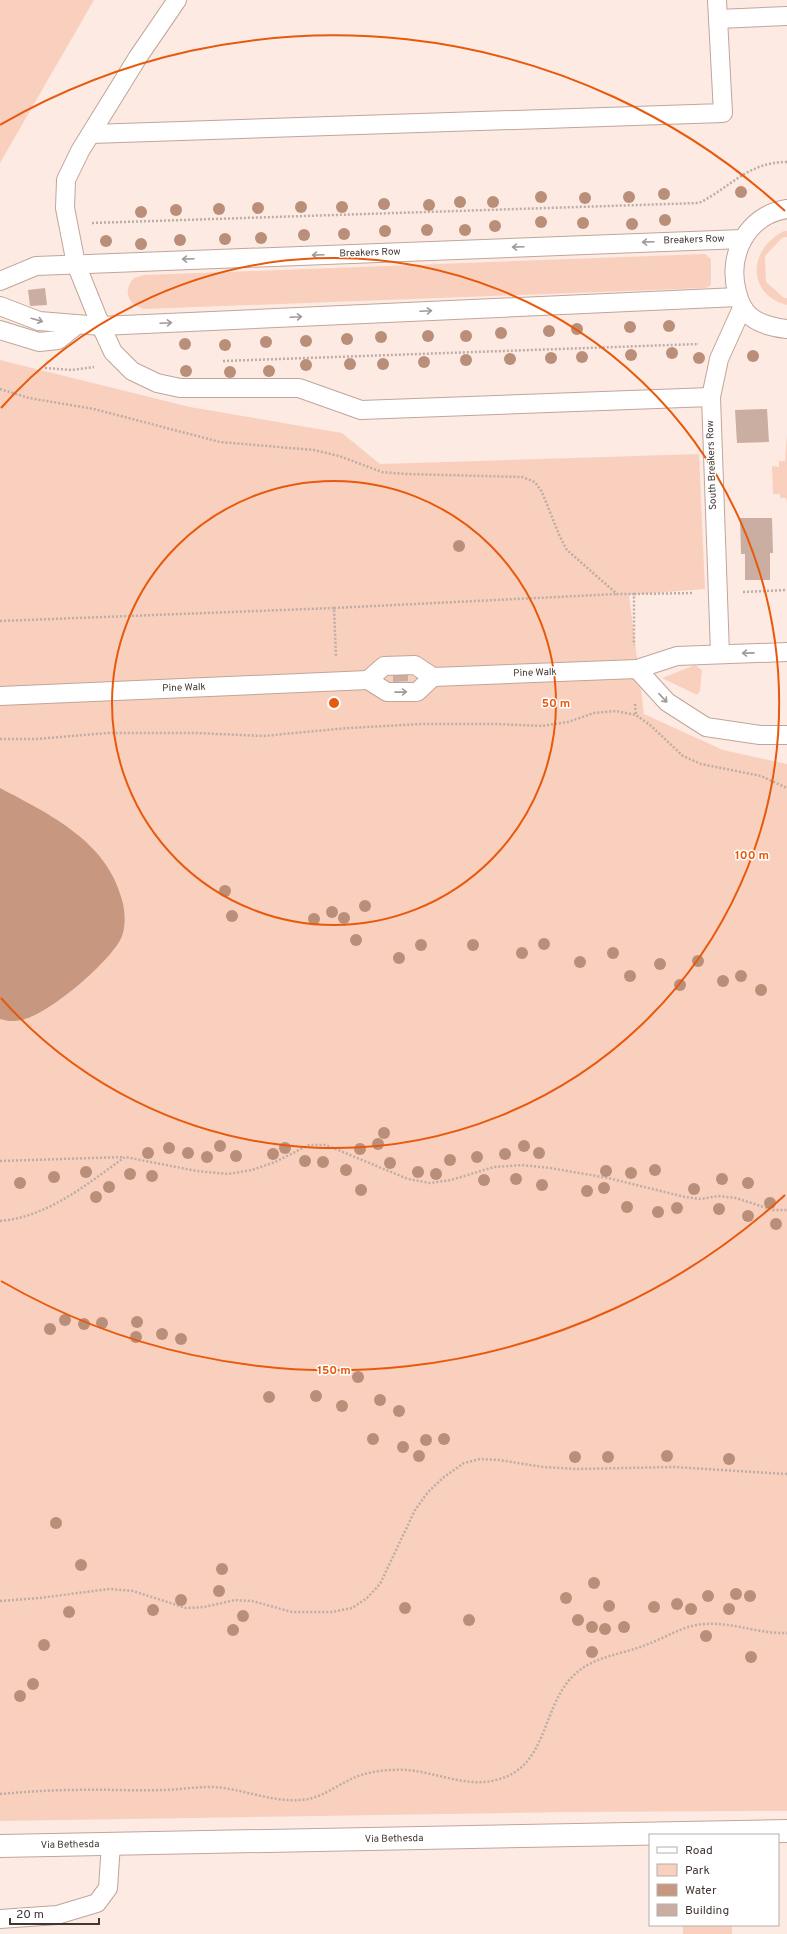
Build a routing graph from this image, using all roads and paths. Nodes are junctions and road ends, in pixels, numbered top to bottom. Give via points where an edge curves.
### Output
1 (177, 0) edge
2 (717, 0) edge
3 (787, 16) edge
4 (718, 19) junction
5 (91, 134) junction
6 (787, 162) edge
7 (787, 209) edge
8 (67, 224) junction
9 (743, 239) junction
10 (76, 264) junction
11 (0, 281) edge
12 (740, 302) junction
13 (0, 306) edge
14 (77, 325) junction
15 (101, 326) junction
16 (787, 329) edge
17 (0, 330) edge
18 (726, 343) junction
19 (217, 362) dead end
20 (0, 389) edge
21 (711, 397) junction
22 (787, 590) edge
23 (718, 593) junction
24 (617, 594) junction
25 (634, 594) junction
26 (334, 608) junction
27 (0, 621) edge
28 (787, 652) edge
29 (720, 654) junction
30 (635, 669) junction
31 (433, 677) junction
32 (368, 680) junction
33 (336, 681) junction
34 (0, 696) edge
35 (636, 715) junction
36 (787, 735) edge
37 (0, 739) edge
38 (787, 788) edge
39 (125, 1157) junction
40 (0, 1160) edge
41 (787, 1210) edge
42 (0, 1221) edge
43 (787, 1474) edge
44 (0, 1601) edge
45 (787, 1633) edge
46 (0, 1794) edge
47 (787, 1831) edge
48 (111, 1844) junction
49 (0, 1846) edge
50 (0, 1919) edge

1 - 5 lane via 138,57
2 - 4 lane
3 - 4 lane
4 - 5 lane via 722,113
5 - 8 lane via 66,180
6 - 8 path via 754,168 699,203
7 - 9 lane, Breakers Row via 762,218
8 - 10 lane
9 -> 10 lane, Breakers Row
9 - 12 lane, Breakers Row via 734,262 735,286
10 - 11 lane, Breakers Row via 36,266
10 - 15 lane
15 -> 12 lane
12 - 16 lane via 750,316 759,322
12 - 18 lane, South Breakers Row
13 -> 14 lane via 39,321
14 - 15 lane
14 - 17 lane via 58,340 39,342
15 - 21 lane via 113,352 122,362 132,371 157,383 190,389 299,388 362,410
18 - 19 path
18 - 21 lane, South Breakers Row via 715,372
20 - 24 path via 29,398 128,417 220,442 314,450 382,472 522,477 535,482 542,492 567,550
21 - 23 lane, South Breakers Row
22 - 23 path
23 - 25 path
23 - 29 lane, South Breakers Row
24 - 25 path
24 - 26 path
25 - 30 path
26 - 27 path
26 - 33 path
28 -> 29 lane, Pine Walk
29 - 30 lane, Pine Walk via 678,656
30 - 31 lane, Pine Walk
30 - 35 path
30 -> 36 lane via 667,702 706,728 760,736
31 - 32 lane via 415,665 384,666
32 -> 31 lane via 387,692 417,692
32 - 33 lane, Pine Walk
33 - 34 lane, Pine Walk
35 - 37 path via 616,711 594,713 568,722 542,726 421,724 263,736 108,733
35 - 38 path via 683,756 701,764 761,776
39 - 40 path
39 - 41 path via 197,1172 228,1174 252,1170 275,1162 309,1145 326,1145 408,1179 430,1183 451,1180 494,1167 522,1165 608,1178 685,1197 736,1198 773,1210
39 - 42 path via 54,1205
43 - 44 path via 674,1467 577,1469 480,1459 464,1463 428,1492 415,1510 380,1584 367,1598 352,1608 332,1612 298,1612 252,1601 235,1600 186,1608 133,1591 110,1588
45 - 46 path via 726,1624 703,1624 681,1629 647,1645 609,1655 589,1664 563,1689 536,1751 525,1765 512,1775 495,1781 451,1779 414,1770 396,1769 353,1778 308,1799 284,1800 211,1787
47 - 48 street, Via Bethesda
48 - 49 street, Via Bethesda
48 - 50 lane via 108,1888 97,1903 57,1915

